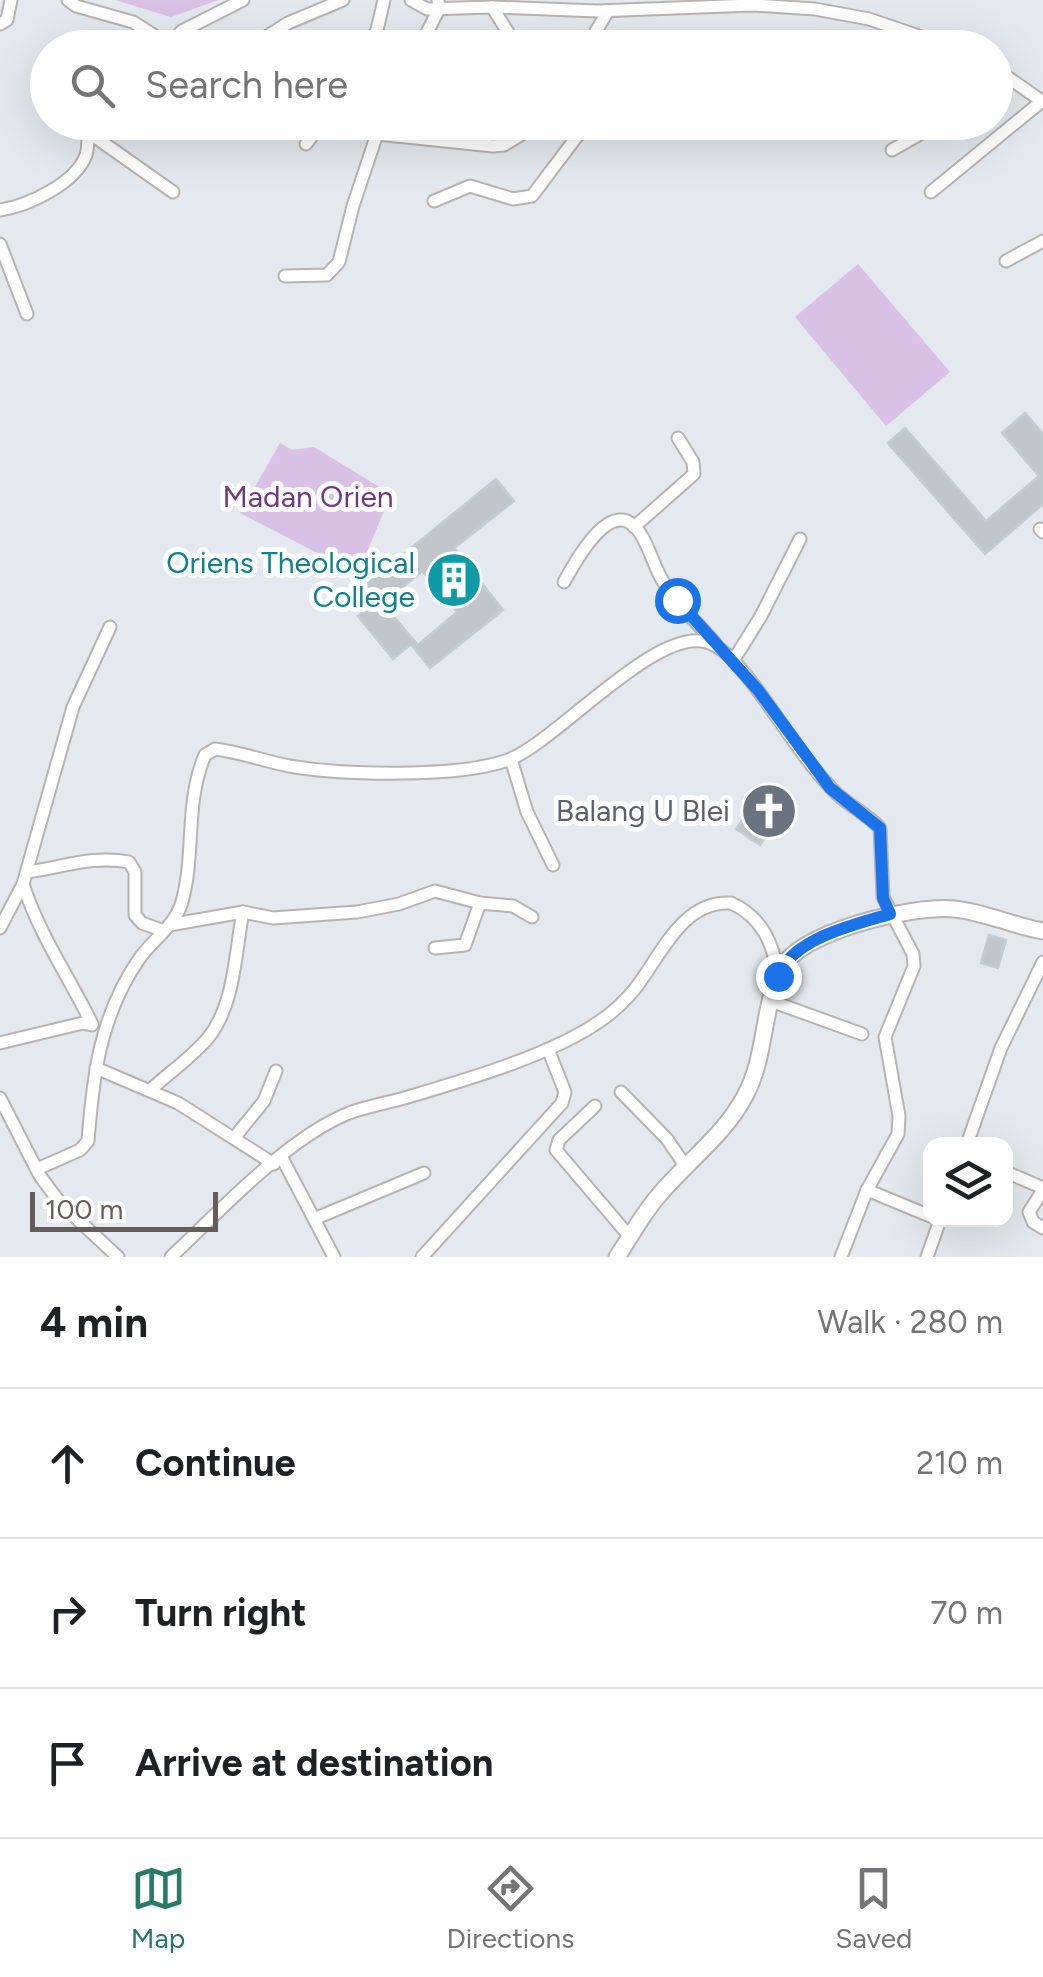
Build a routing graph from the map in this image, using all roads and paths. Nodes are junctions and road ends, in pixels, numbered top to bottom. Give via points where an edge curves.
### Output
1 (11, 0) edge
2 (68, 0) edge
3 (242, 0) edge
4 (343, 0) edge
5 (384, 0) edge
6 (410, 0) edge
7 (442, 4) edge
8 (687, 4) edge
9 (626, 5) edge
10 (492, 7) junction
11 (600, 7) edge
12 (0, 24) edge
13 (146, 30) edge
14 (184, 30) edge
15 (277, 30) edge
16 (377, 30) edge
17 (428, 30) edge
18 (507, 30) edge
19 (901, 30) edge
20 (1013, 85) edge
21 (1042, 101) edge
22 (1013, 125) edge
23 (88, 140) edge
24 (105, 140) edge
25 (309, 140) edge
26 (375, 140) edge
27 (455, 140) edge
28 (512, 140) edge
29 (574, 140) edge
30 (910, 140) edge
31 (994, 140) edge
32 (306, 144) dead end
33 (892, 150) dead end
34 (172, 192) dead end
35 (931, 192) dead end
36 (434, 201) dead end
37 (0, 210) edge
38 (1043, 241) edge
39 (0, 244) edge
40 (1006, 261) dead end
41 (285, 276) dead end
42 (27, 314) dead end
43 (678, 438) dead end
44 (634, 527) junction
45 (800, 539) dead end
46 (564, 582) dead end
47 (110, 627) dead end
48 (720, 648) junction
49 (734, 662) junction
50 (511, 759) junction
51 (552, 865) dead end
52 (25, 878) junction
53 (480, 903) junction
54 (243, 912) junction
55 (890, 914) junction
56 (532, 917) dead end
57 (0, 928) edge
58 (167, 928) junction
59 (1043, 930) edge
60 (435, 948) dead end
61 (1043, 962) edge
62 (778, 976) junction
63 (772, 1001) junction
64 (92, 1024) junction
65 (862, 1034) dead end
66 (101, 1035) junction
67 (0, 1043) edge
68 (548, 1050) junction
69 (96, 1068) junction
70 (276, 1071) dead end
71 (150, 1090) junction
72 (621, 1092) dead end
73 (0, 1098) edge
74 (595, 1106) dead end
75 (14, 1124) junction
76 (0, 1132) edge
77 (969, 1137) edge
78 (234, 1138) junction
79 (278, 1161) junction
80 (686, 1167) junction
81 (37, 1169) junction
82 (424, 1172) dead end
83 (1013, 1175) edge
84 (1043, 1189) edge
85 (867, 1190) junction
86 (923, 1213) edge
87 (314, 1219) junction
88 (938, 1227) edge
89 (1043, 1228) edge
90 (630, 1237) junction
91 (118, 1257) edge
92 (171, 1257) edge
93 (334, 1257) edge
94 (422, 1257) edge
95 (617, 1257) edge
96 (841, 1257) edge
97 (927, 1257) edge

1 - 12 street
2 - 13 street
3 - 14 street
4 - 15 street
5 - 16 street
6 - 7 street via 427,9
7 - 10 street
7 - 17 street
8 - 9 street
8 - 19 street via 815,8
9 - 11 street
10 - 11 street
10 - 18 street
20 - 21 street
21 - 22 street
23 - 37 street via 79,166 40,198
24 - 34 street
25 - 32 street
26 - 41 street via 339,262 327,274
27 - 28 street via 493,146
29 - 36 street via 532,196 512,199 470,186
30 - 33 street
31 - 35 street
38 - 40 street
39 - 42 street
43 - 44 street via 694,474
44 - 46 street via 621,520 602,528
44 - 48 street via 664,584
45 - 49 street
47 - 52 street via 73,707
48 - 49 street
48 - 50 street via 690,641 673,647
49 - 55 street via 830,788 880,828 883,898
50 - 51 street
50 - 58 street via 368,773 212,750 194,788 182,900
52 - 57 street
52 - 58 street via 99,857 129,862 135,915
52 - 64 street via 40,930
53 - 54 street via 435,891 357,912 273,918
53 - 56 street via 513,906
53 - 60 street via 465,945
54 - 58 street
54 - 71 street via 219,1022
55 - 59 street via 958,909
55 - 62 street via 815,942 784,963
55 - 85 street via 914,966 885,1038 898,1134
58 - 66 street via 136,963
61 - 77 street via 1001,1048
62 - 63 street
62 - 68 street via 774,949 754,919 731,902 704,906 615,1010
63 - 65 street
63 - 80 street via 745,1096
64 - 66 street
64 - 67 street
66 - 69 street
68 - 79 street via 345,1114
68 - 94 street via 565,1092 562,1103
69 - 71 street
69 - 81 street via 85,1146
70 - 78 street via 264,1101
71 - 78 street
72 - 80 street
73 - 75 street
74 - 90 street via 556,1150
75 - 76 street
75 - 81 street
78 - 79 street
79 - 87 street
79 - 92 street
80 - 90 street
81 - 91 street via 61,1204
82 - 87 street
83 - 84 street
84 - 89 street via 1029,1212
85 - 86 street
85 - 96 street
87 - 93 street
88 - 97 street
90 - 95 street

